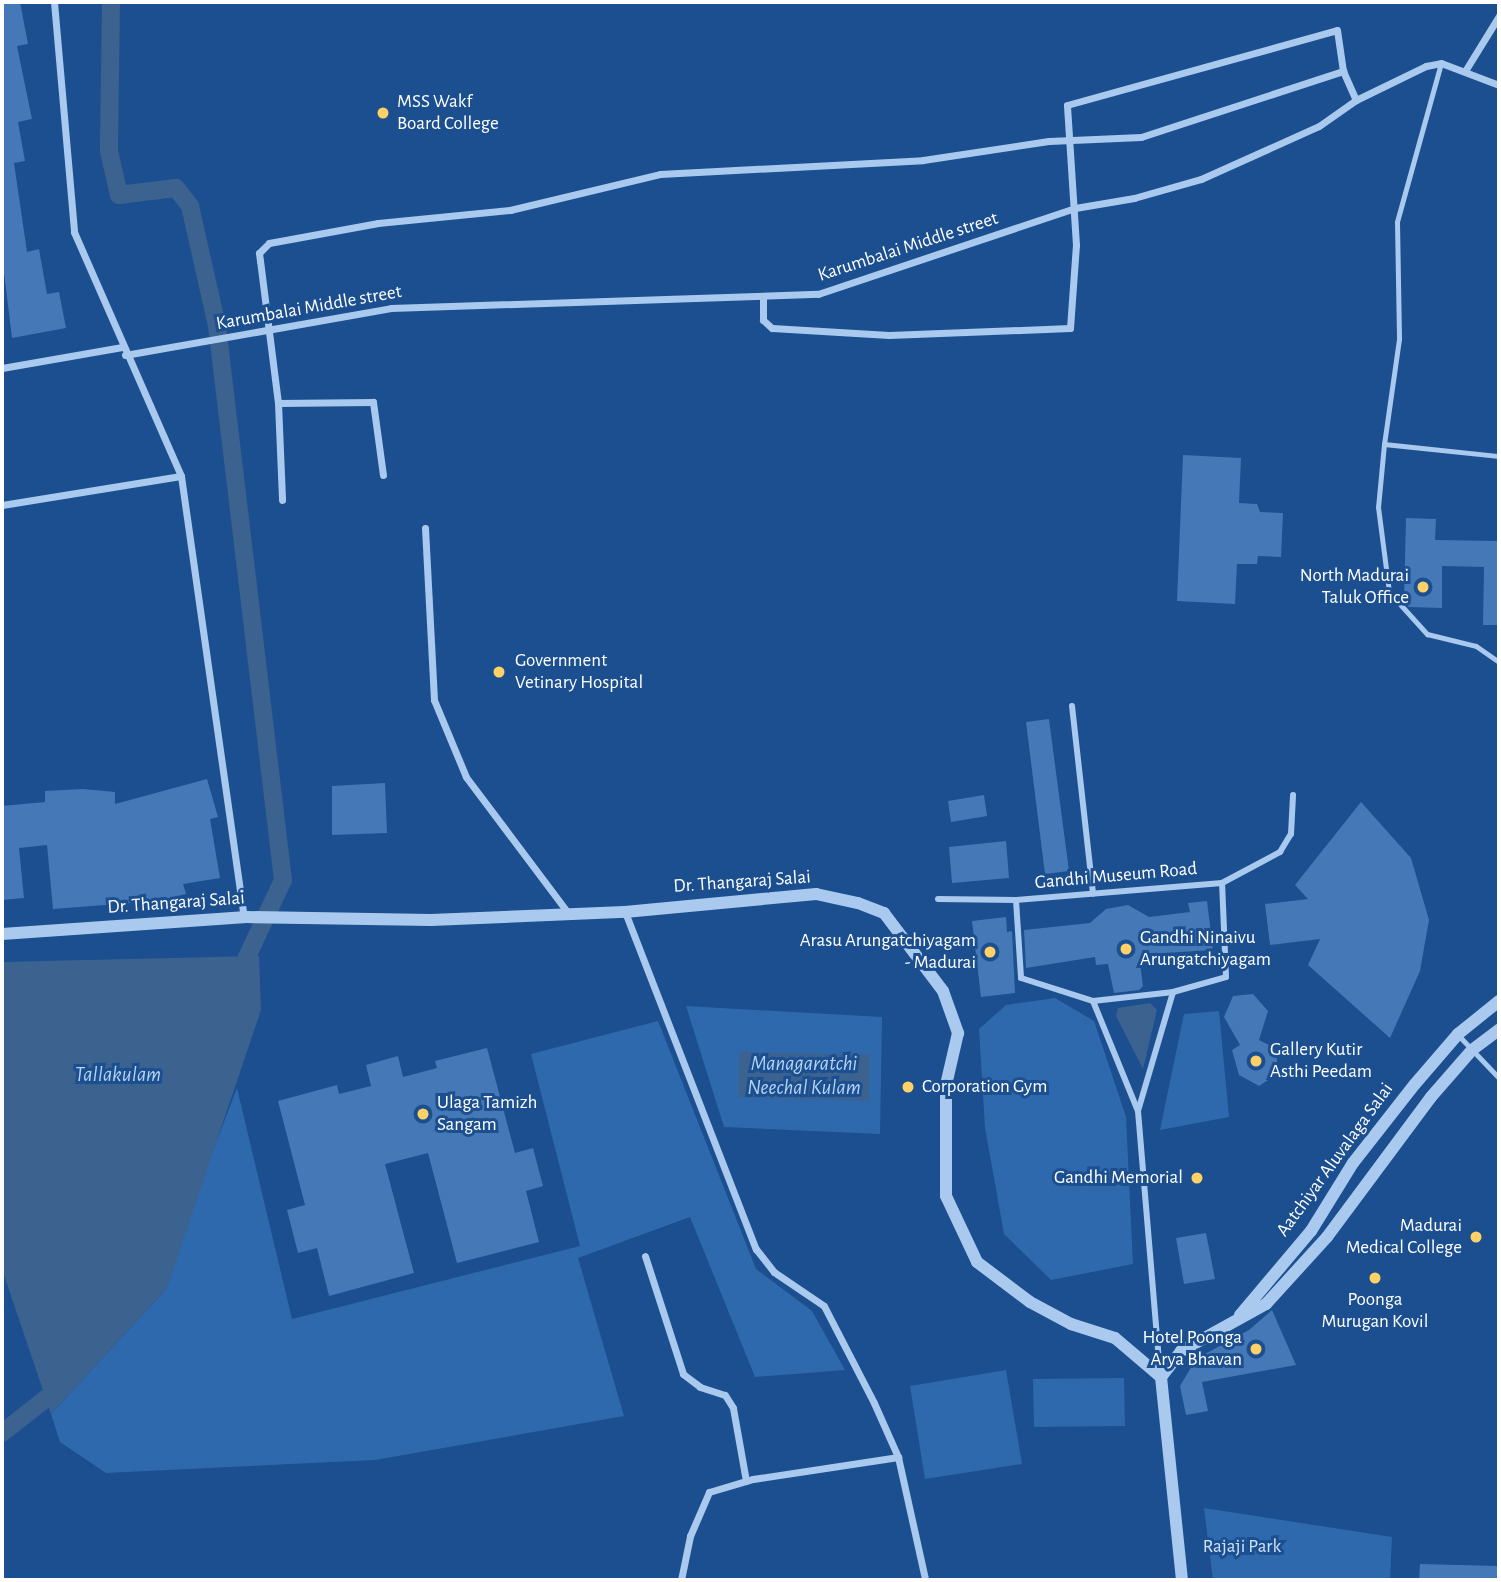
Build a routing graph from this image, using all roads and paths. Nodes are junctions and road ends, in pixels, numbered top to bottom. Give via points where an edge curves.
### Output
1 (54, 2) edge
2 (1499, 16) edge
3 (1441, 62) junction
4 (1343, 71) junction
5 (1465, 71) junction
6 (1499, 85) edge
7 (1356, 100) junction
8 (1067, 142) junction
9 (1075, 208) junction
10 (763, 297) junction
11 (268, 331) junction
12 (124, 351) junction
13 (2, 368) edge
14 (278, 403) junction
15 (1384, 444) junction
16 (1499, 456) edge
17 (383, 475) dead end
18 (181, 477) junction
19 (282, 500) dead end
20 (2, 505) edge
21 (425, 528) dead end
22 (1499, 662) edge
23 (1072, 706) dead end
24 (1293, 795) dead end
25 (1222, 883) junction
26 (1093, 894) junction
27 (938, 900) dead end
28 (1016, 900) junction
29 (625, 912) junction
30 (570, 914) junction
31 (245, 917) junction
32 (2, 934) edge
33 (1173, 992) junction
34 (1093, 1001) junction
35 (1499, 1001) edge
36 (1499, 1030) edge
37 (1458, 1034) junction
38 (1472, 1050) junction
39 (1499, 1079) edge
40 (1138, 1111) junction
41 (645, 1256) dead end
42 (1238, 1318) junction
43 (1161, 1377) junction
44 (898, 1457) junction
45 (746, 1481) junction
46 (681, 1580) edge
47 (919, 1580) edge
48 (925, 1580) edge
49 (1182, 1580) edge

1 - 12 street via 74,232
2 - 5 street
3 - 5 street
3 - 7 street, Karumbalai Middle street
3 - 15 lane via 1397,222 1399,339
4 - 7 street
4 - 8 street via 1141,137
4 - 8 street via 1337,30 1225,58 1067,104
5 - 6 street
7 - 9 street, Karumbalai Middle street via 1319,126 1201,179
8 - 9 street
8 - 11 street via 923,160 660,174 510,210 378,223 269,243 260,253
9 - 10 street, Karumbalai Middle street via 818,294
9 - 10 street via 1070,328 890,335 772,328 763,320
10 - 11 street, Karumbalai Middle street via 443,304 334,316
11 - 12 street, Karumbalai Middle street
11 - 14 street
12 - 13 street, Karumbalai Middle street
12 - 18 street
14 - 17 street via 373,402
14 - 19 street
15 - 16 lane
15 - 22 lane via 1378,507 1389,592 1427,634 1476,646
18 - 20 street
18 - 31 street
21 - 30 street via 434,700 467,776
23 - 26 street
24 - 25 street via 1291,834 1280,852
25 - 26 street, Gandhi Museum Road
25 - 33 street, Gandhi Museum Road via 1226,977
26 - 28 street, Gandhi Museum Road
27 - 28 street
28 - 34 street, Gandhi Museum Road via 1021,978
29 - 30 street, Dr. Thangaraj Salai
29 - 43 street, Dr. Thangaraj Salai via 816,894 884,913 943,991 958,1033 946,1085 946,1196 977,1262 1030,1302 1071,1324 1115,1338
29 - 44 street via 756,1249 774,1272 824,1306
30 - 31 street, Dr. Thangaraj Salai via 431,920
31 - 32 street, Dr. Thangaraj Salai
33 - 34 street, Gandhi Museum Road
33 - 40 street
34 - 40 street
35 - 37 street, Aatchiyar Aluvalaga Salai
36 - 38 street, Aatchiyar Aluvalaga Salai
37 - 38 lane
37 - 42 street, Aatchiyar Aluvalaga Salai via 1353,1163 1311,1231
38 - 39 lane
38 - 42 street, Aatchiyar Aluvalaga Salai via 1431,1097 1327,1237 1266,1304
40 - 43 street
41 - 45 street via 683,1374 700,1387 725,1395 733,1408
42 - 43 street, Aatchiyar Aluvalaga Salai via 1181,1351
43 - 49 street
44 - 45 street
44 - 48 street
45 - 46 street via 709,1492 690,1536
47 - 48 street

